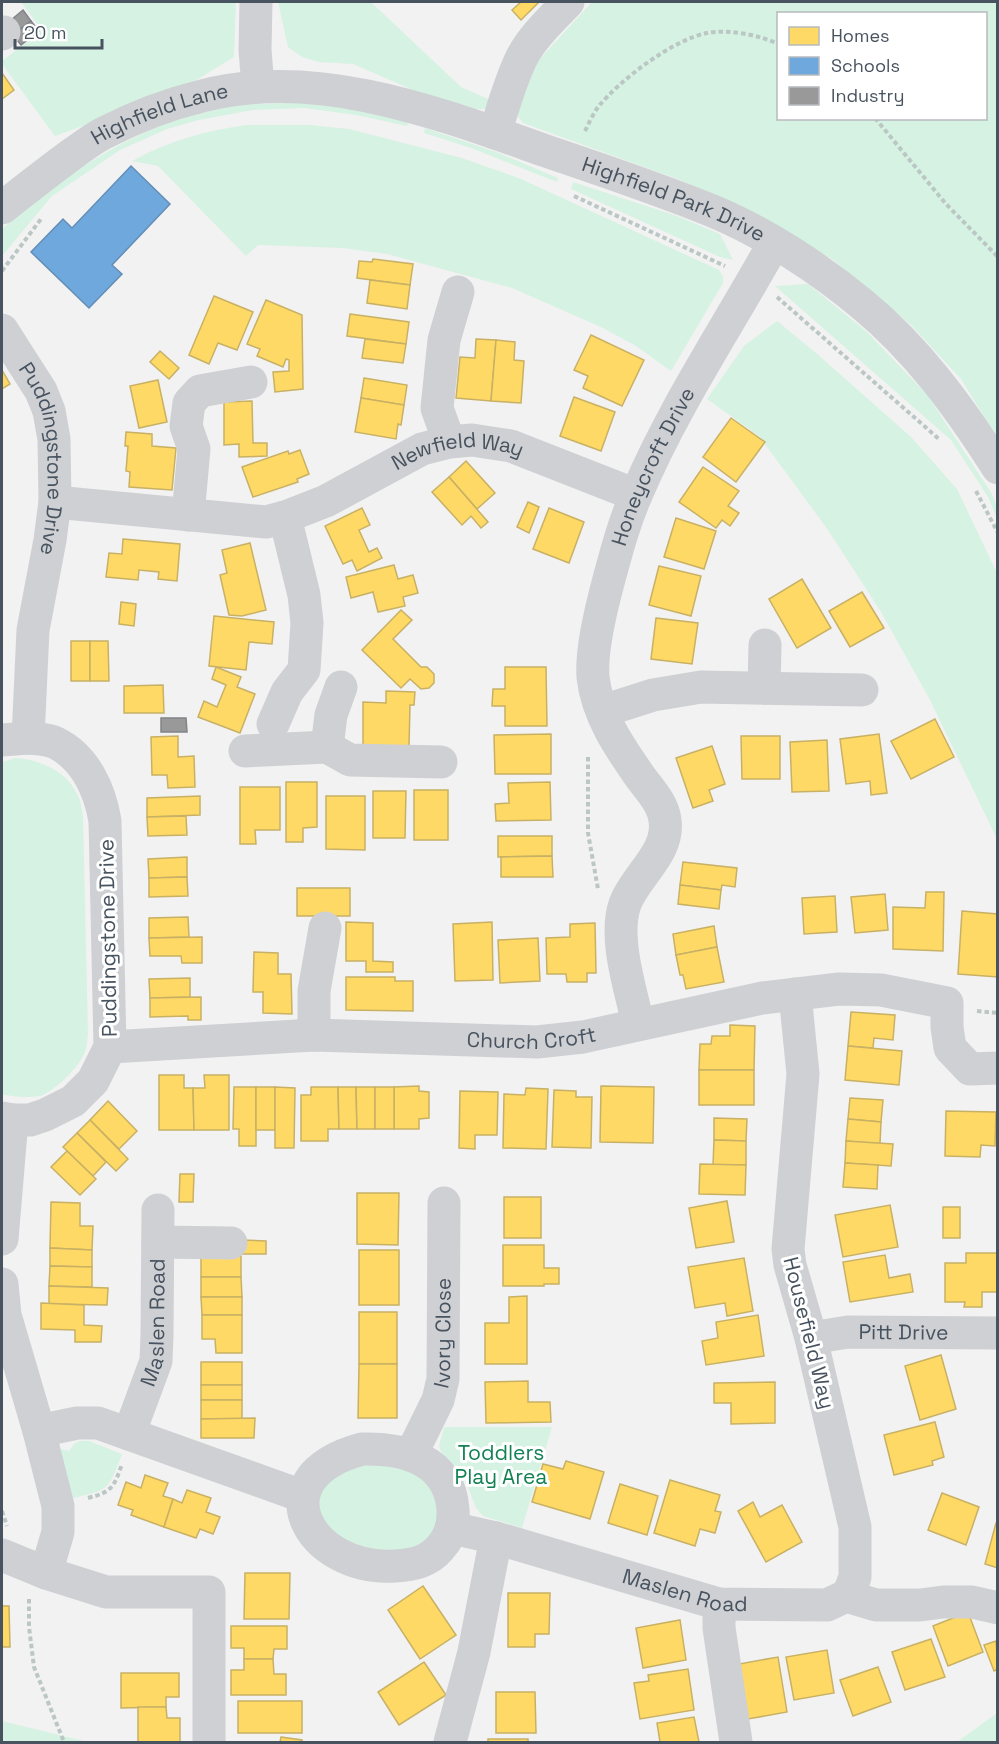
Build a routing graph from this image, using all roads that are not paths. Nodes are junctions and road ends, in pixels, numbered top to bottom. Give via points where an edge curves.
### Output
1 (256, 2) edge
2 (568, 2) edge
3 (258, 87) junction
4 (495, 133) junction
5 (2, 208) edge
6 (774, 243) junction
7 (458, 292) dead end
8 (2, 330) edge
9 (251, 382) dead end
10 (448, 442) junction
11 (986, 477) edge
12 (636, 495) junction
13 (55, 502) junction
14 (188, 515) junction
15 (285, 517) junction
16 (765, 645) dead end
17 (304, 670) junction
18 (764, 688) junction
19 (862, 690) dead end
20 (603, 711) junction
21 (273, 724) dead end
22 (15, 739) edge
23 (327, 747) junction
24 (245, 751) dead end
25 (441, 762) dead end
26 (325, 928) dead end
27 (795, 994) junction
28 (638, 1024) junction
29 (314, 1035) junction
30 (110, 1047) junction
31 (998, 1068) edge
32 (7, 1119) edge
33 (444, 1203) dead end
34 (158, 1210) dead end
35 (2, 1239) edge
36 (158, 1242) junction
37 (231, 1243) dead end
38 (2, 1284) edge
39 (998, 1333) edge
40 (811, 1338) junction
41 (7, 1348) edge
42 (39, 1431) junction
43 (129, 1434) junction
44 (411, 1455) junction
45 (302, 1497) junction
46 (452, 1528) junction
47 (496, 1538) junction
48 (2, 1555) edge
49 (40, 1571) junction
50 (846, 1596) junction
51 (719, 1604) junction
52 (998, 1608) edge
53 (209, 1743) edge
54 (450, 1743) edge
55 (736, 1743) edge

1 - 3 street, Highfield Lane
2 - 4 street via 523,56
3 - 4 street, Highfield Park Drive via 358,95
3 - 5 street, Highfield Lane via 203,95 102,134
4 - 6 street, Highfield Park Drive via 717,213
6 - 11 street, Highfield Park Drive via 863,305 903,342 970,425
6 - 12 street, Honeycroft Drive via 668,428
7 - 10 street via 444,340 437,408
8 - 13 street, Puddingstone Drive via 41,391 49,411 54,439
9 - 14 street via 200,391 189,403 186,426 194,449
10 - 12 street, Newfield Way via 472,440 511,446
10 - 15 street, Newfield Way via 422,449 326,501
12 - 20 street, Honeycroft Drive via 601,608 593,676
13 - 14 street, Newfield Way
13 - 22 street, Puddingstone Drive
14 - 15 street, Newfield Way via 248,522
15 - 17 street via 304,595
16 - 18 street
17 - 21 street via 287,692
17 - 23 street via 350,690 331,715
18 - 19 street
18 - 20 street via 701,687 653,695
20 - 28 street, Honeycroft Drive via 613,738 662,807 666,822 665,836 624,905 620,923
22 - 30 street, Puddingstone Drive via 56,743 88,772 99,794 105,821
23 - 24 street
23 - 25 street via 350,760
26 - 29 street via 314,991
27 - 28 street, Church Croft
27 - 31 street, Church Croft via 881,990 947,1003 950,1048 970,1070
27 - 40 street, Housefield Way via 802,1074 788,1249
28 - 29 street, Church Croft via 583,1037 537,1042
29 - 30 street, Church Croft
30 - 32 street, Puddingstone Drive via 93,1081 73,1101 30,1120
32 - 35 street, Puddingstone Drive
33 - 44 street, Ivory Close via 443,1379 438,1400
34 - 36 street, Maslen Road
36 - 37 street
36 - 43 street, Maslen Road via 156,1361
38 - 41 street
39 - 40 street, Pitt Drive via 848,1332
40 - 50 street, Housefield Way via 855,1527 855,1577
41 - 42 street
42 - 43 street via 98,1423
42 - 49 street via 58,1506 58,1532
43 - 45 street
44 - 45 street via 377,1449 347,1453 321,1467
44 - 46 street via 437,1470 447,1483 452,1498
45 - 46 street via 313,1533 353,1561 367,1565 418,1564 435,1553
46 - 47 street, Maslen Road
47 - 51 street, Maslen Road
47 - 54 street via 474,1652
48 - 49 street
49 - 53 street via 106,1592 208,1592
50 - 51 street, Maslen Road via 827,1605
50 - 52 street via 876,1605 972,1602
51 - 55 street

